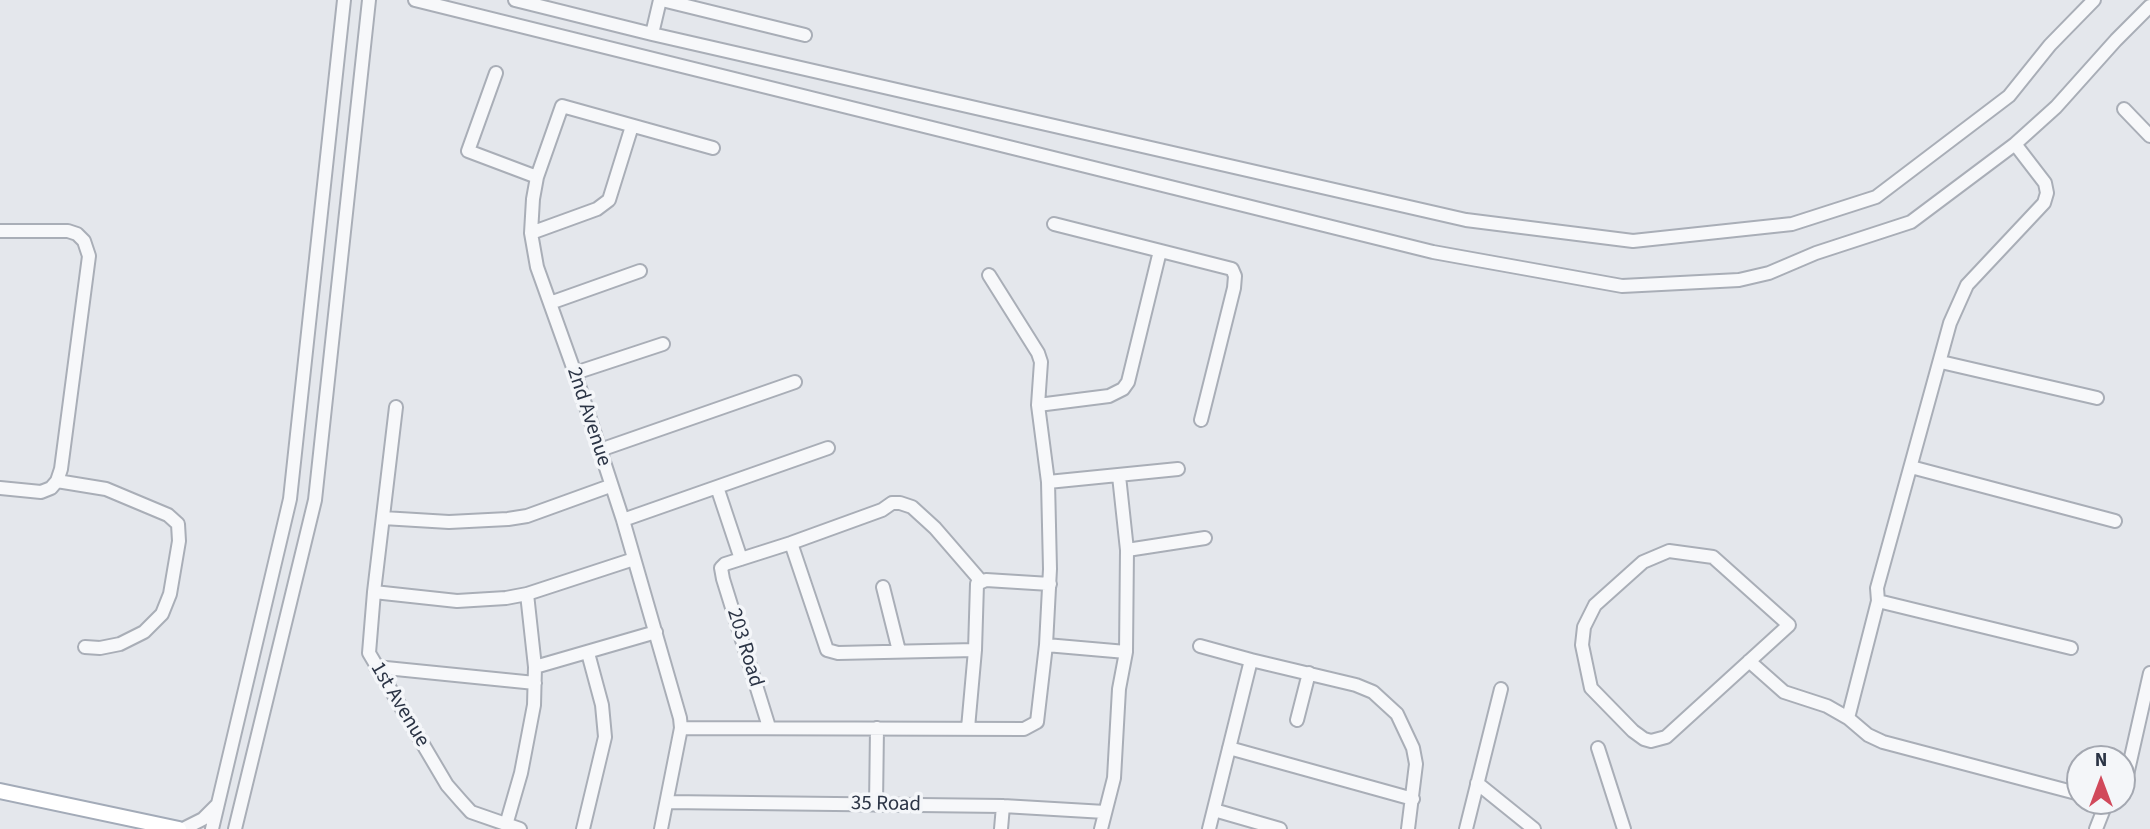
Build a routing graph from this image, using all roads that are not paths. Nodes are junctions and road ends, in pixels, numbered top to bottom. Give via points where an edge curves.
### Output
1 (344, 0) edge
2 (369, 0) edge
3 (415, 0) edge
4 (516, 0) edge
5 (661, 0) edge
6 (2094, 0) edge
7 (2150, 6) edge
8 (652, 34) junction
9 (805, 35) dead end
10 (496, 72) dead end
11 (2124, 109) dead end
12 (632, 126) junction
13 (2150, 135) edge
14 (2015, 144) junction
15 (713, 148) dead end
16 (537, 177) junction
17 (1054, 224) dead end
18 (0, 231) edge
19 (531, 233) junction
20 (1160, 251) junction
21 (639, 271) dead end
22 (989, 275) dead end
23 (550, 303) junction
24 (663, 344) dead end
25 (1941, 362) junction
26 (575, 373) junction
27 (795, 382) dead end
28 (2097, 398) dead end
29 (1038, 405) junction
30 (396, 407) dead end
31 (1201, 420) dead end
32 (828, 448) dead end
33 (600, 450) junction
34 (1911, 467) junction
35 (1178, 469) dead end
36 (1119, 476) junction
37 (57, 481) junction
38 (1048, 482) junction
39 (610, 486) junction
40 (717, 487) junction
41 (0, 488) edge
42 (383, 518) junction
43 (623, 520) junction
44 (2115, 522) dead end
45 (1205, 538) dead end
46 (791, 543) junction
47 (1127, 550) junction
48 (634, 559) junction
49 (741, 559) junction
50 (980, 580) junction
51 (1050, 584) junction
52 (883, 587) dead end
53 (374, 592) junction
54 (527, 594) junction
55 (1878, 601) junction
56 (656, 632) junction
57 (1046, 645) junction
58 (1199, 646) dead end
59 (85, 647) dead end
60 (2071, 648) dead end
61 (975, 650) junction
62 (899, 651) junction
63 (1126, 652) junction
64 (588, 653) junction
65 (1251, 660) junction
66 (1749, 661) junction
67 (376, 667) junction
68 (535, 667) junction
69 (1309, 673) junction
70 (2150, 673) edge
71 (535, 683) junction
72 (1501, 689) dead end
73 (1847, 718) junction
74 (1297, 720) dead end
75 (769, 727) junction
76 (681, 728) junction
77 (877, 728) junction
78 (968, 728) junction
79 (2134, 745) edge
80 (1229, 748) junction
81 (1598, 748) dead end
82 (1478, 783) junction
83 (2066, 790) edge
84 (0, 791) edge
85 (1413, 799) junction
86 (667, 802) junction
87 (219, 804) junction
88 (876, 805) junction
89 (1003, 806) junction
90 (239, 810) junction
91 (1214, 810) junction
92 (1105, 812) junction
93 (506, 825) junction
94 (181, 829) edge
95 (212, 829) edge
96 (235, 829) edge
97 (248, 829) edge
98 (520, 829) edge
99 (583, 829) edge
100 (661, 829) edge
101 (1001, 829) edge
102 (1101, 829) edge
103 (1209, 829) edge
104 (1280, 829) edge
105 (1408, 829) edge
106 (1466, 829) edge
107 (1534, 829) edge
108 (1624, 829) edge

1 - 87 street via 290,499
2 - 90 street via 315,500
3 - 14 street via 1433,252 1622,286 1739,281 1911,222
4 - 8 street
5 - 8 street
5 - 9 street
6 - 8 street via 2009,96 1876,197 1792,224 1633,241 1466,220
7 - 14 street
10 - 16 street via 468,151
11 - 13 street
12 - 15 street
12 - 16 street, 2nd Avenue via 562,106
12 - 19 street via 612,193 604,205
14 - 25 street via 2045,183 2044,203 1968,285 1950,323
16 - 19 street, 2nd Avenue
17 - 20 street
18 - 37 street via 68,231 77,234 88,250
19 - 23 street, 2nd Avenue
20 - 29 street via 1123,389 1109,397
20 - 31 street via 1225,266 1236,276
21 - 23 street
22 - 29 street via 1038,353
23 - 26 street, 2nd Avenue
24 - 26 street
25 - 28 street
25 - 34 street
26 - 33 street, 2nd Avenue
27 - 33 street
29 - 38 street
30 - 42 street, 1st Avenue
32 - 40 street
33 - 39 street, 2nd Avenue
34 - 44 street
34 - 55 street via 1877,588
35 - 36 street
36 - 38 street
36 - 47 street
37 - 41 street via 41,492
37 - 59 street via 106,489 168,515 178,524 170,594 162,614 144,632 120,644
38 - 51 street
39 - 42 street via 508,519
39 - 43 street, 2nd Avenue
40 - 43 street
40 - 49 street
42 - 53 street, 1st Avenue
43 - 48 street, 2nd Avenue
45 - 47 street
46 - 49 street
46 - 50 street via 900,503 912,507 935,528
46 - 62 street via 827,650
47 - 63 street
48 - 54 street
48 - 56 street, 2nd Avenue
49 - 75 street, 203 Road via 721,568
50 - 51 street
50 - 61 street
51 - 57 street
52 - 62 street
53 - 54 street via 457,601
53 - 67 street, 1st Avenue via 369,653
54 - 68 street
55 - 60 street
55 - 73 street
56 - 64 street
56 - 76 street, 2nd Avenue
57 - 63 street
57 - 78 street via 1037,722 1024,729
58 - 65 street
61 - 62 street
61 - 78 street
63 - 92 street via 1114,778
64 - 68 street
64 - 99 street via 605,737
65 - 69 street
65 - 80 street
66 - 66 street via 1789,625 1713,557 1669,551 1643,562 1595,605 1581,645 1591,688 1633,731 1651,741 1666,737
66 - 73 street via 1784,692
67 - 71 street
67 - 93 street, 1st Avenue via 447,785 471,812
68 - 71 street
69 - 74 street
69 - 85 street via 1373,692 1397,714 1413,748
70 - 79 street
71 - 93 street via 530,736
72 - 82 street
73 - 83 street via 1883,742
75 - 76 street
75 - 77 street
76 - 86 street, 2nd Avenue
77 - 78 street
77 - 88 street
80 - 85 street
80 - 91 street
81 - 108 street
82 - 106 street
82 - 107 street
84 - 94 main road
85 - 105 street
86 - 88 street, 35 Road
86 - 100 street, 2nd Avenue
87 - 94 street via 203,819
87 - 95 street
88 - 89 street, 35 Road
89 - 92 street, 35 Road
89 - 101 street
90 - 96 street
90 - 97 street
91 - 103 street
91 - 104 street
92 - 102 street
93 - 98 street, 1st Avenue

